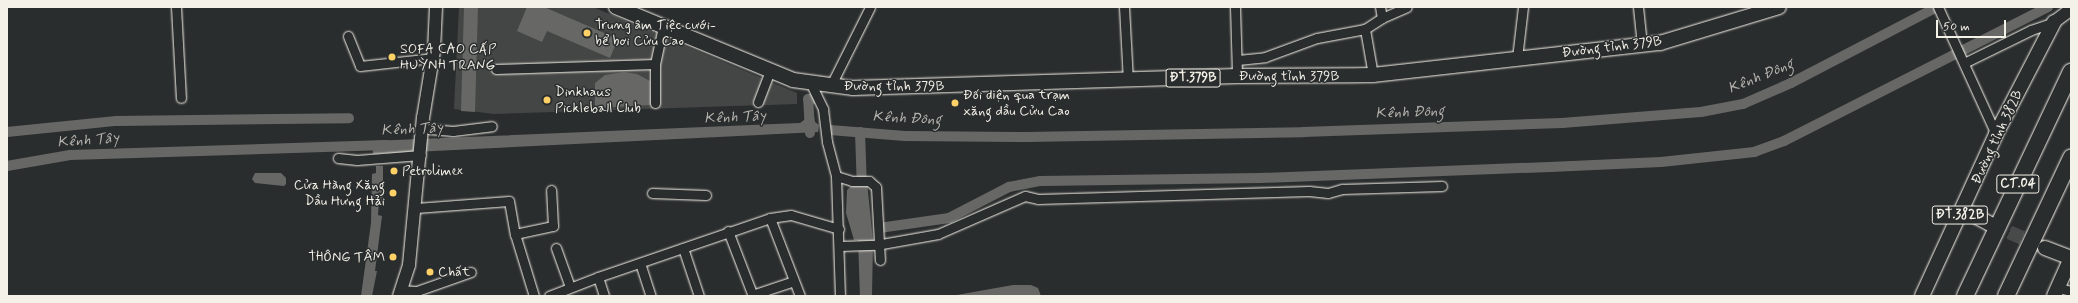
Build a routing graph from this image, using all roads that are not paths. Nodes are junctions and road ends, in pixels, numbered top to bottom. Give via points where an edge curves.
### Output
1 (176, 7) edge
2 (436, 7) edge
3 (616, 7) edge
4 (870, 7) edge
5 (1124, 7) edge
6 (1235, 7) edge
7 (1380, 7) edge
8 (1407, 7) edge
9 (1523, 7) edge
10 (1638, 7) edge
11 (1779, 7) edge
12 (1938, 7) edge
13 (2071, 9) edge
14 (1382, 18) junction
15 (2054, 22) junction
16 (664, 28) junction
17 (1365, 29) junction
18 (348, 36) dead end
19 (1642, 45) junction
20 (432, 58) junction
21 (1517, 58) junction
22 (1238, 60) junction
23 (1964, 61) junction
24 (655, 64) junction
25 (496, 69) dead end
26 (770, 71) junction
27 (2071, 72) edge
28 (1373, 75) junction
29 (1237, 76) junction
30 (1128, 81) junction
31 (812, 84) junction
32 (831, 85) junction
33 (181, 98) dead end
34 (758, 102) dead end
35 (656, 103) dead end
36 (492, 126) dead end
37 (426, 130) junction
38 (1996, 134) junction
39 (420, 157) junction
40 (338, 158) dead end
41 (2071, 159) edge
42 (836, 176) junction
43 (1442, 186) dead end
44 (551, 190) dead end
45 (652, 193) dead end
46 (706, 195) dead end
47 (416, 208) junction
48 (1962, 209) junction
49 (770, 218) junction
50 (1990, 224) tunnel mouth
51 (839, 229) junction
52 (728, 231) junction
53 (515, 234) junction
54 (878, 245) junction
55 (840, 246) junction
56 (556, 248) dead end
57 (683, 248) junction
58 (2045, 248) tunnel mouth
59 (2071, 258) edge
60 (880, 260) dead end
61 (640, 263) junction
62 (471, 272) dead end
63 (598, 277) junction
64 (794, 281) junction
65 (570, 287) junction
66 (2061, 292) edge
67 (400, 293) edge
68 (534, 296) edge
69 (549, 296) edge
70 (604, 296) edge
71 (651, 296) edge
72 (699, 296) edge
73 (753, 296) edge
74 (800, 296) edge
75 (840, 296) edge
76 (1922, 296) edge
77 (1965, 296) edge
78 (2006, 296) edge
79 (2016, 296) edge

1 - 33 street
2 - 20 main road
3 - 16 main road, Đường tỉnh 379B / ĐT.379B
4 - 32 street
5 - 30 street
6 - 22 street
7 - 14 street
8 - 14 street
9 - 21 street
10 - 19 street
11 - 19 main road, Đường tỉnh 379B / ĐT.379B via 1660,43
12 - 23 street
13 - 15 main road
14 - 17 street
15 - 23 street
15 - 38 main road, Đường tỉnh 382B / ĐT.382B
16 - 24 street
16 - 26 main road, Đường tỉnh 379B / ĐT.379B
17 - 22 street via 1317,38 1265,58
17 - 28 street
18 - 20 street via 360,66
19 - 21 main road, Đường tỉnh 379B / ĐT.379B
20 - 37 main road
21 - 28 main road, Đường tỉnh 379B / ĐT.379B
22 - 29 street
23 - 38 street
24 - 25 street
24 - 35 street
26 - 31 main road, Đường tỉnh 379B / ĐT.379B
26 - 34 street
27 - 77 highway, CT.04
28 - 29 main road, Đường tỉnh 379B / ĐT.379B
29 - 30 main road, Đường tỉnh 379B / ĐT.379B
30 - 32 main road, Đường tỉnh 379B / ĐT.379B via 909,88
31 - 32 main road, Đường tỉnh 379B / ĐT.379B
31 - 42 street via 823,109 827,142
36 - 37 street via 453,131
37 - 39 main road
38 - 48 main road, Đường tỉnh 382B / ĐT.382B
39 - 40 street via 357,160
39 - 47 main road
41 - 78 highway, CT.04
41 - 79 highway via 2055,212
42 - 51 street
42 - 54 street via 852,181 869,181 876,187
43 - 54 street via 1342,189 1328,193 1309,191 1038,199 1025,196 938,234
44 - 53 street via 553,226
45 - 46 street
47 - 53 street via 509,201
47 - 67 main road via 409,265
48 - 50 main road
48 - 76 main road, Đường tỉnh 382B / ĐT.382B
49 - 51 street via 791,215
49 - 52 street
49 - 64 street
51 - 55 street
52 - 57 street
52 - 73 street
53 - 68 street
54 - 55 street
54 - 60 street
55 - 75 street
56 - 65 street
57 - 61 street
57 - 72 street
58 - 59 main road
59 - 66 main road
61 - 63 street
61 - 71 street
62 - 67 street via 417,291
63 - 65 street
63 - 70 street
64 - 73 street
64 - 74 street
65 - 69 street

